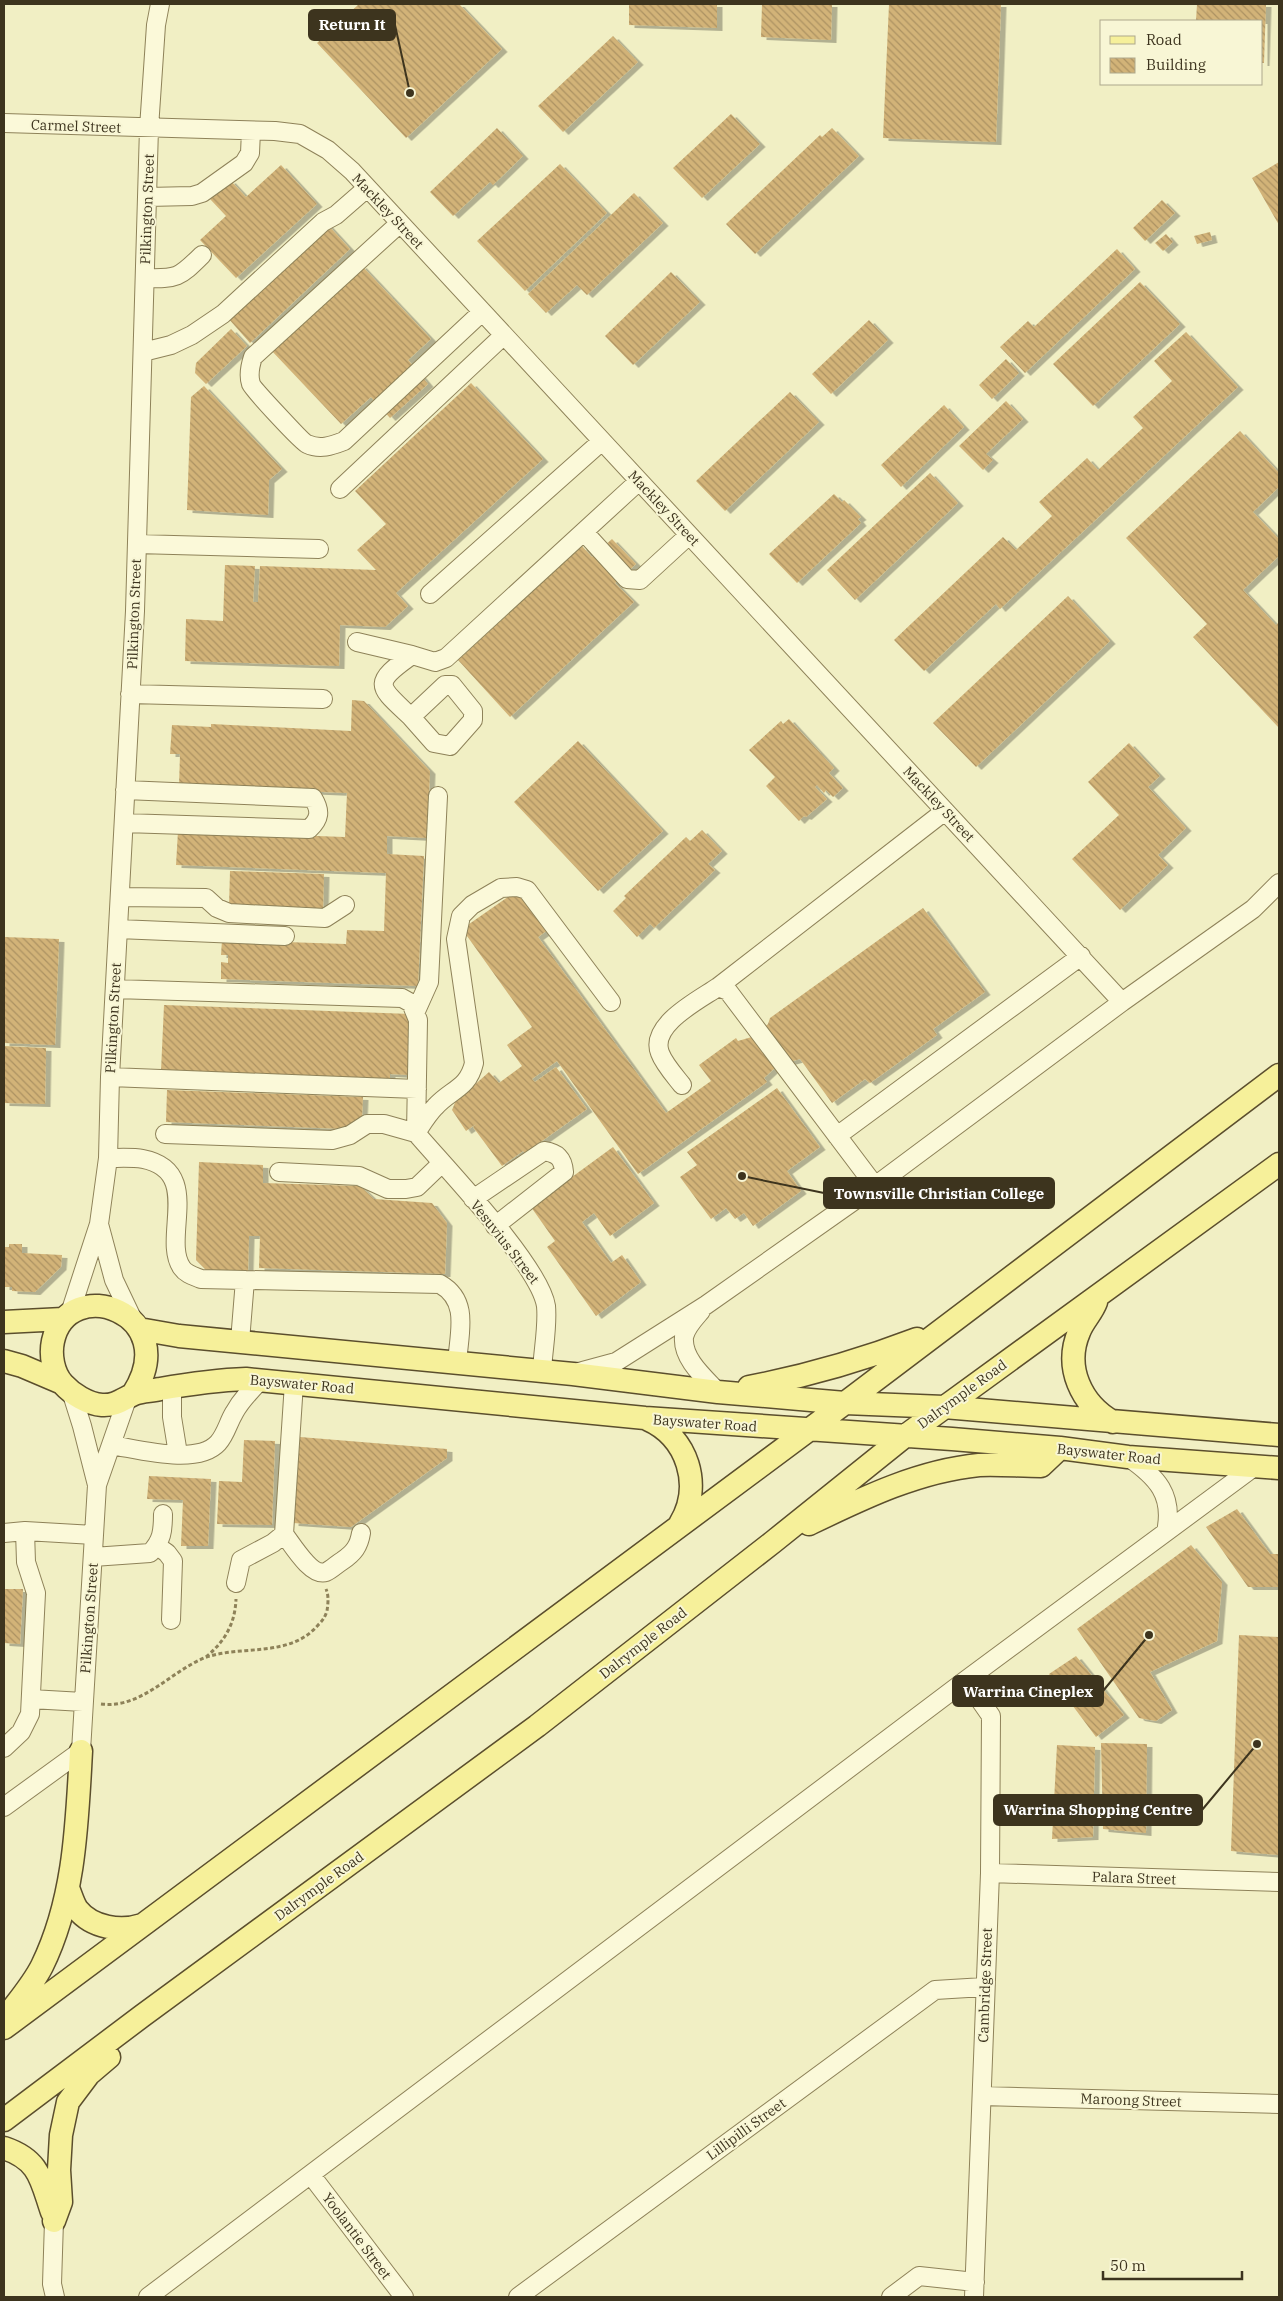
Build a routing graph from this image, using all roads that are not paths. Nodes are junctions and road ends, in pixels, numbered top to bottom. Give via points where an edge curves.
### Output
1 (160, 4) edge
2 (4, 123) edge
3 (149, 128) junction
4 (251, 130) junction
5 (367, 188) junction
6 (147, 196) junction
7 (400, 223) junction
8 (202, 254) dead end
9 (145, 278) junction
10 (482, 312) junction
11 (504, 335) junction
12 (142, 352) junction
13 (602, 441) junction
14 (639, 481) junction
15 (340, 488) dead end
16 (584, 532) junction
17 (689, 535) junction
18 (137, 544) junction
19 (319, 549) dead end
20 (430, 594) dead end
21 (357, 642) dead end
22 (412, 655) junction
23 (130, 694) junction
24 (323, 699) dead end
25 (411, 717) dead end
26 (125, 790) junction
27 (438, 796) dead end
28 (945, 811) junction
29 (124, 823) junction
30 (1279, 883) edge
31 (120, 897) junction
32 (345, 905) dead end
33 (118, 929) junction
34 (285, 936) dead end
35 (1081, 956) junction
36 (718, 988) junction
37 (115, 989) junction
38 (611, 1002) dead end
39 (1122, 1002) junction
40 (416, 1011) junction
41 (1279, 1075) edge
42 (110, 1077) junction
43 (682, 1086) dead end
44 (417, 1089) junction
45 (416, 1132) junction
46 (165, 1134) dead end
47 (837, 1136) junction
48 (108, 1158) junction
49 (442, 1163) junction
50 (1279, 1164) edge
51 (280, 1172) dead end
52 (875, 1186) junction
53 (472, 1199) junction
54 (99, 1224) junction
55 (495, 1226) junction
56 (245, 1280) junction
57 (1098, 1296) junction
58 (706, 1305) junction
59 (67, 1316) junction
60 (4, 1322) edge
61 (137, 1325) junction
62 (942, 1330) junction
63 (240, 1341) junction
64 (4, 1361) edge
65 (457, 1363) junction
66 (542, 1371) junction
67 (573, 1374) junction
68 (260, 1380) junction
69 (294, 1383) junction
70 (66, 1387) junction
71 (172, 1387) junction
72 (718, 1392) junction
73 (130, 1397) junction
74 (845, 1403) junction
75 (882, 1405) junction
76 (944, 1407) junction
77 (645, 1418) junction
78 (1113, 1422) junction
79 (807, 1431) junction
80 (1279, 1435) edge
81 (904, 1436) junction
82 (111, 1445) junction
83 (1060, 1448) junction
84 (178, 1454) junction
85 (1128, 1457) junction
86 (1254, 1467) junction
87 (1279, 1468) edge
88 (97, 1485) junction
89 (163, 1514) dead end
90 (679, 1525) junction
91 (25, 1531) junction
92 (4, 1532) edge
93 (1166, 1532) junction
94 (361, 1533) dead end
95 (284, 1534) junction
96 (94, 1535) junction
97 (772, 1542) junction
98 (157, 1546) junction
99 (93, 1557) junction
100 (236, 1583) road end
101 (171, 1620) dead end
102 (966, 1680) junction
103 (31, 1699) junction
104 (83, 1702) junction
105 (4, 1748) edge
106 (81, 1750) junction
107 (4, 1806) edge
108 (990, 1873) junction
109 (1279, 1882) edge
110 (68, 1888) junction
111 (145, 1924) junction
112 (984, 1987) junction
113 (142, 2016) junction
114 (4, 2021) edge
115 (4, 2028) edge
116 (982, 2096) junction
117 (1279, 2104) edge
118 (4, 2120) edge
119 (4, 2148) edge
120 (310, 2175) junction
121 (54, 2220) junction
122 (974, 2290) edge
123 (55, 2297) edge
124 (148, 2297) edge
125 (404, 2297) edge
126 (518, 2297) edge
127 (890, 2297) edge

1 - 3 street, Pilkington Street
2 - 3 street, Carmel Street
3 - 4 street, Mackley Street
3 - 6 street, Pilkington Street
4 - 5 street, Mackley Street via 300,134 328,150
4 - 6 street via 250,153 244,163 202,193
5 - 7 street, Mackley Street
5 - 12 street via 323,222 223,314 171,345
6 - 9 street, Pilkington Street
7 - 10 street, Mackley Street
7 - 10 street via 253,357 249,369 252,385 304,443 327,447 344,441
8 - 9 street via 184,273 172,279
9 - 12 street, Pilkington Street
10 - 11 street, Mackley Street
11 - 13 street, Mackley Street
11 - 15 street
12 - 18 street, Pilkington Street
13 - 14 street, Mackley Street
13 - 20 street
14 - 16 street
14 - 17 street, Mackley Street
16 - 17 street via 627,579 633,581 640,580
16 - 22 street via 446,658 435,662
17 - 28 street, Mackley Street
18 - 19 street
18 - 23 street, Pilkington Street
21 - 22 street
22 - 25 street via 385,677 383,686 385,692
23 - 24 street
23 - 26 street, Pilkington Street
26 - 29 street, Pilkington Street
26 - 29 street via 313,798 319,810 318,818 309,829
27 - 40 street via 429,982
28 - 35 street, Mackley Street
28 - 36 street
29 - 31 street, Pilkington Street
30 - 39 street via 1253,909
31 - 32 street via 206,898 229,913 325,918
31 - 33 street, Pilkington Street
33 - 34 street
33 - 37 street, Pilkington Street
35 - 39 street, Mackley Street
35 - 47 street
36 - 43 street via 671,1019 661,1035 660,1052
36 - 47 street via 728,991 742,1007
37 - 40 street via 402,998
37 - 42 street, Pilkington Street
38 - 45 street via 527,890 501,888 472,905 461,916 456,939 474,1063 471,1076 436,1106
39 - 52 street
40 - 44 street via 419,1030
41 - 62 main road
42 - 44 street
42 - 48 street, Pilkington Street
44 - 45 street
45 - 46 street via 384,1124 367,1124 350,1135 332,1140
45 - 49 street, Vesuvius Street
47 - 52 street
48 - 54 street, Pilkington Street
48 - 56 street via 144,1159 172,1177 177,1194 177,1259 182,1269 201,1279
49 - 51 street via 417,1187 406,1189 388,1189 359,1176
49 - 53 street, Vesuvius Street
50 - 57 main road, Dalrymple Road
52 - 58 street
53 - 55 street, Vesuvius Street
53 - 55 street via 544,1151 555,1153 563,1162 564,1172
54 - 59 street, Pilkington Street
54 - 61 street, Pilkington Street via 114,1280
55 - 66 street, Vesuvius Street via 531,1271 541,1289 546,1306
56 - 63 street
56 - 65 street via 440,1284 451,1290 460,1309
57 - 76 main road, Dalrymple Road
57 - 78 main road via 1076,1338 1074,1371 1088,1401
58 - 67 street via 616,1362
58 - 72 street via 688,1327 684,1337 685,1348 699,1373
59 - 60 main road
59 - 61 main road via 93,1306 104,1307 119,1311
59 - 70 main road via 58,1326 52,1347 55,1371
61 - 63 main road via 158,1333
61 - 73 main road via 147,1351 147,1363 144,1376
62 - 72 main road via 869,1358 804,1376
62 - 74 main road
62 - 75 main road via 897,1378
63 - 65 main road
64 - 70 main road
65 - 66 main road
66 - 67 main road
67 - 72 main road
68 - 69 main road, Bayswater Road
68 - 71 main road, Bayswater Road via 215,1380
68 - 84 street via 244,1398 226,1431 212,1448 196,1454
69 - 77 main road, Bayswater Road
69 - 95 street
70 - 73 main road via 92,1403 102,1405
70 - 88 street, Pilkington Street via 82,1426
71 - 73 main road, Bayswater Road
71 - 84 street via 172,1417
72 - 74 main road
73 - 82 street, Pilkington Street
74 - 75 main road
74 - 79 main road
75 - 76 main road
75 - 81 main road via 882,1415 888,1428
76 - 78 main road
76 - 81 main road, Dalrymple Road
77 - 79 main road, Bayswater Road
77 - 90 main road via 673,1438 689,1468 691,1493
78 - 80 main road
79 - 81 main road, Bayswater Road
79 - 90 main road
81 - 83 main road, Bayswater Road
81 - 97 main road, Dalrymple Road
82 - 84 street
82 - 88 street, Pilkington Street
83 - 85 main road, Bayswater Road
83 - 97 main road via 1040,1466 979,1465 912,1479
85 - 86 main road, Bayswater Road
85 - 93 street via 1151,1474 1163,1492 1168,1512
86 - 87 main road, Bayswater Road
86 - 93 street
88 - 96 street, Pilkington Street
89 - 98 street via 162,1536
90 - 111 main road
91 - 92 street
91 - 96 street
91 - 103 street via 26,1562 36,1593
93 - 102 street
94 - 95 street via 359,1546 326,1572 318,1573 310,1568
95 - 100 street via 241,1560
96 - 99 street, Pilkington Street
97 - 113 main road, Dalrymple Road via 537,1726
98 - 99 street via 150,1553 136,1556
98 - 101 street via 173,1561
99 - 104 street, Pilkington Street
102 - 108 street, Cambridge Street via 990,1716
102 - 120 street
103 - 104 street
103 - 105 street via 30,1714 22,1732
104 - 106 street, Pilkington Street
106 - 107 street
106 - 110 main road via 77,1824
108 - 109 street, Palara Street
108 - 112 street, Cambridge Street
110 - 111 main road via 77,1908 92,1921 118,1928
110 - 114 main road via 41,1967
111 - 115 main road
112 - 116 street, Cambridge Street
112 - 126 street, Lillipilli Street via 935,1990
113 - 118 main road, Dalrymple Road
113 - 121 main road via 147,2021 145,2028 89,2074 68,2102 61,2135 61,2202
116 - 117 street, Maroong Street
116 - 122 street, Cambridge Street
119 - 121 main road via 14,2151 37,2169
120 - 124 street
120 - 125 street, Yoolantie Street
121 - 123 street via 52,2284
122 - 127 street via 919,2276

